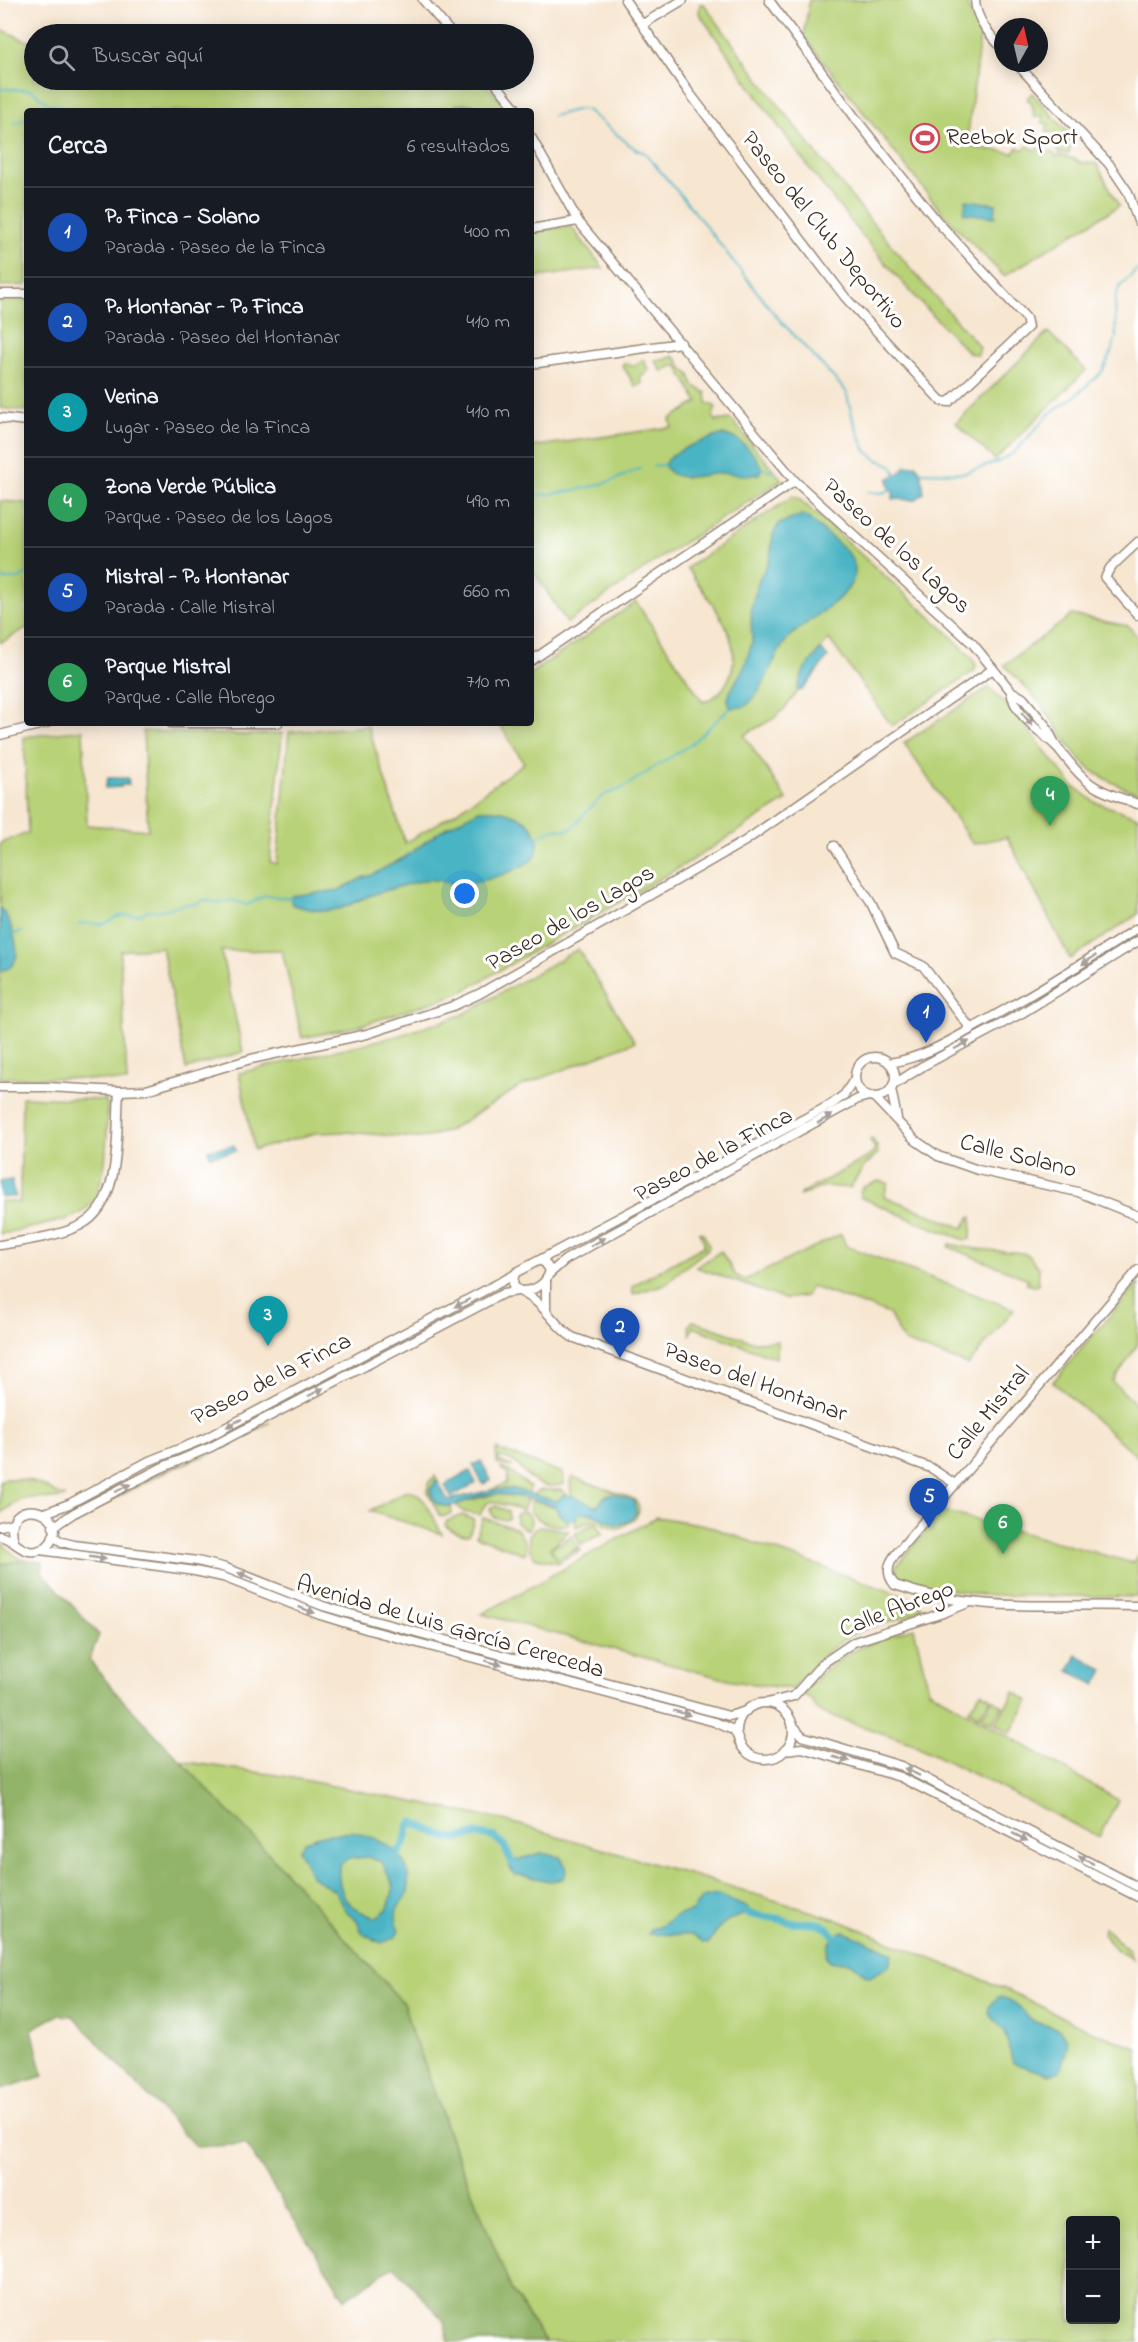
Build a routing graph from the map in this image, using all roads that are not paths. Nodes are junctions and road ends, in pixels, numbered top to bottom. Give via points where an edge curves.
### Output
1 (423, 0) edge
2 (625, 0) edge
3 (683, 0) edge
4 (769, 0) edge
5 (975, 0) edge
6 (443, 24) edge
7 (643, 24) junction
8 (994, 38) edge
9 (1024, 72) edge
10 (501, 90) edge
11 (516, 108) edge
12 (534, 142) edge
13 (578, 221) junction
14 (1138, 221) edge
15 (534, 228) edge
16 (0, 294) edge
17 (24, 294) edge
18 (681, 342) junction
19 (534, 364) edge
20 (0, 418) edge
21 (24, 421) edge
22 (795, 481) junction
23 (1138, 542) edge
24 (1138, 615) edge
25 (534, 659) edge
26 (993, 669) junction
27 (35, 726) edge
28 (0, 735) edge
29 (1138, 804) edge
30 (834, 846) dead end
31 (1138, 928) edge
32 (1138, 941) edge
33 (971, 1029) junction
34 (889, 1063) junction
35 (854, 1080) junction
36 (0, 1087) edge
37 (892, 1087) junction
38 (119, 1091) junction
39 (872, 1097) junction
40 (898, 1122) junction
41 (1138, 1216) edge
42 (0, 1245) edge
43 (541, 1261) junction
44 (1138, 1270) edge
45 (514, 1275) junction
46 (548, 1277) junction
47 (520, 1291) junction
48 (546, 1311) junction
49 (955, 1484) junction
50 (45, 1513) junction
51 (13, 1523) junction
52 (0, 1526) edge
53 (53, 1531) junction
54 (0, 1536) edge
55 (14, 1541) junction
56 (40, 1550) junction
57 (968, 1603) junction
58 (1138, 1606) edge
59 (794, 1696) junction
60 (767, 1703) junction
61 (746, 1711) junction
62 (791, 1722) junction
63 (739, 1738) junction
64 (785, 1750) junction
65 (1138, 1887) edge
66 (1138, 1897) edge

1 - 6 street
2 - 7 street, Paseo del Club Deportivo
3 - 7 street
4 - 7 street, Paseo del Club Deportivo via 937,221 1026,318 1028,327 948,402 941,401 845,297 688,91
5 - 8 street via 975,8
9 - 14 street via 1109,164 1128,192
10 - 11 street
12 - 13 street, Paseo de los Lagos
13 - 15 street
13 - 18 street, Paseo de los Lagos
16 - 17 street
18 - 19 street
18 - 22 street, Paseo de los Lagos
20 - 21 street
22 - 25 street, Paseo de los Lagos
22 - 26 street, Paseo de los Lagos via 948,620
23 - 24 street via 1110,568 1105,578
26 - 29 street, Paseo de los Lagos via 1035,729 1056,746 1078,773 1093,786
26 - 38 street, Paseo de los Lagos via 745,841 465,1001 367,1034 251,1059 164,1086
27 - 28 street
30 - 33 street via 871,903 895,953 923,966
31 -> 33 street
37 -> 32 street
33 - 34 street via 918,1056
34 - 35 street via 881,1057 861,1061
34 - 37 street via 894,1070
35 - 39 street via 862,1093
35 - 43 street, Paseo de la Finca via 833,1103
36 - 38 street, Paseo de los Lagos
37 - 39 street via 884,1095
37 - 40 street
38 - 42 street via 115,1164 99,1209 83,1224 68,1230
39 - 40 street, Calle Solano
46 -> 39 street, Paseo de la Finca via 565,1260 606,1237 858,1099
40 - 41 street, Calle Solano via 915,1140 951,1161 1072,1190
43 - 45 street, Paseo de la Finca
43 - 46 street via 548,1266
44 - 49 street, Calle Mistral
45 - 47 street via 513,1284
45 -> 50 street, Paseo de la Finca via 204,1438
46 - 47 street, Paseo de la Finca via 533,1289
46 - 48 street
47 - 48 street, Paseo del Hontanar
53 -> 47 street, Paseo de la Finca via 74,1513 161,1468 211,1447 504,1293
48 - 49 street, Paseo del Hontanar via 572,1337 931,1468
49 - 57 street, Calle Mistral via 891,1561 888,1575 899,1587
50 - 51 street via 26,1510
50 - 53 street
51 - 52 street
51 - 55 street
53 - 56 street via 49,1545
61 -> 53 street, Avenida de Luis García Cereceda via 729,1716 323,1606 226,1568 74,1545 62,1542
54 - 55 street
55 - 56 street via 30,1552
56 -> 63 street, Avenida de Luis García Cereceda via 223,1577 359,1627 715,1722 733,1730
57 - 58 street, Calle Abrego
57 - 59 street, Calle Abrego via 854,1642 822,1664
59 - 60 street
59 - 62 street
60 - 61 street
60 - 62 street via 784,1710
61 - 63 street via 738,1726
62 - 64 street via 791,1741
65 -> 62 street via 901,1766 802,1736
63 - 64 street via 744,1749 759,1757 776,1756
64 -> 66 street via 802,1748 900,1777

